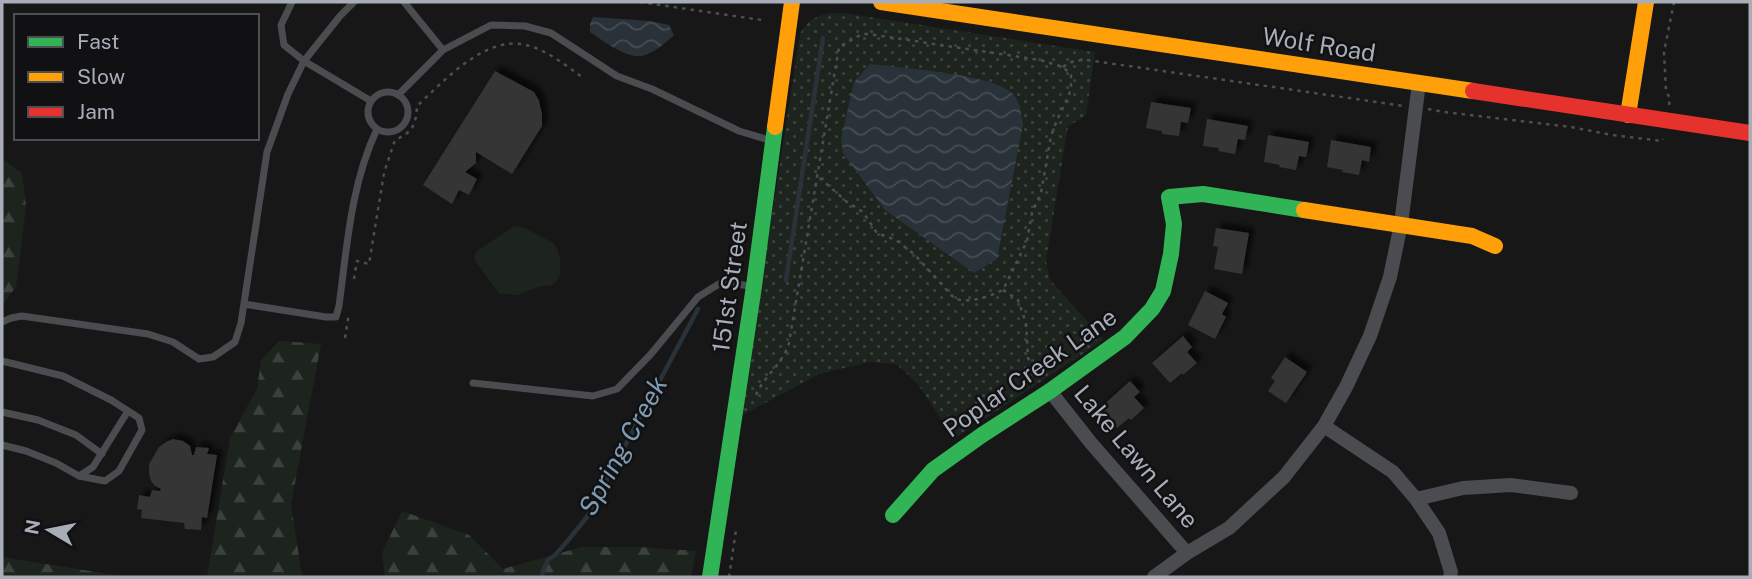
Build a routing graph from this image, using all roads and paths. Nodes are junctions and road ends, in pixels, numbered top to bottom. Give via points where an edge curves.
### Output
1 (292, 2) edge
2 (355, 2) edge
3 (404, 2) edge
4 (640, 2) edge
5 (792, 2) edge
6 (881, 2) edge
7 (1646, 2) edge
8 (1674, 2) edge
9 (960, 8) edge
10 (762, 20) dead end
11 (443, 50) junction
12 (304, 61) junction
13 (1063, 66) junction
14 (582, 77) dead end
15 (1419, 83) junction
16 (398, 95) junction
17 (1670, 97) dead end
18 (371, 102) junction
19 (1416, 107) junction
20 (1628, 115) junction
21 (377, 129) junction
22 (1750, 133) edge
23 (774, 141) junction
24 (1662, 141) dead end
25 (816, 176) junction
26 (1401, 224) junction
27 (1495, 246) dead end
28 (353, 286) dead end
29 (754, 286) junction
30 (1003, 290) junction
31 (244, 304) junction
32 (349, 312) dead end
33 (2, 322) edge
34 (345, 338) dead end
35 (2, 361) edge
36 (473, 383) dead end
37 (1048, 392) junction
38 (755, 401) dead end
39 (128, 411) junction
40 (2, 412) edge
41 (1324, 426) junction
42 (2, 445) edge
43 (102, 454) junction
44 (79, 476) junction
45 (1571, 493) dead end
46 (1416, 499) junction
47 (894, 515) dead end
48 (737, 524) dead end
49 (1187, 553) junction
50 (710, 577) edge
51 (729, 577) edge
52 (1154, 577) edge
53 (1450, 577) edge

1 - 12 lane via 281,25 284,46
2 - 12 lane
3 - 11 lane
4 - 10 path
5 - 23 street, 151st Street
6 - 9 street, Wolf Road
7 - 20 street
8 - 17 path via 1664,52
9 - 15 street, Wolf Road
11 - 16 lane
11 - 23 lane via 491,25 525,26 551,33 617,76 739,131
12 - 18 lane
12 - 31 lane via 267,152
13 - 19 path via 1087,60
13 - 25 path via 862,34 839,47
13 - 30 path via 1070,75 1069,95 1051,136 1027,241
14 - 28 path via 549,54 507,43 481,52 426,97 417,106 408,134 396,140 384,173 369,264 357,261
15 - 19 street
15 - 20 street, Wolf Road
16 - 18 lane via 380,93
16 - 21 lane via 406,104 404,123 395,131
18 - 21 lane via 369,120
19 - 24 path
19 - 26 street
20 - 22 street, Wolf Road
21 - 31 lane via 353,203 336,317
23 - 29 street, 151st Street
25 - 30 path via 863,212 877,233 914,254 955,299 982,299
25 - 38 path via 789,343
26 - 27 street via 1472,236
26 - 37 street, Poplar Creek Lane via 1203,194 1169,197 1174,224 1171,254 1163,291 1152,309 1125,337
26 - 41 street via 1390,277 1370,336
29 - 36 lane via 722,282 698,298 617,389 593,396
29 - 50 street, 151st Street
30 - 37 path via 1018,300 1026,323 1028,358
31 - 33 lane via 235,342 213,357 199,359 173,342 148,334 22,316
32 - 34 path
35 - 39 lane via 63,376
37 - 47 street, Poplar Creek Lane via 933,470
37 - 49 street, Lake Lawn Lane
39 - 43 lane
39 - 44 lane via 139,418 142,430 118,471 105,481
40 - 43 lane via 76,435
41 - 46 street via 1393,472
41 - 49 street via 1284,477 1229,528
42 - 44 lane via 57,463
43 - 44 lane
45 - 46 street via 1511,485 1463,488
46 - 53 street via 1439,533
48 - 51 path
49 - 52 street

